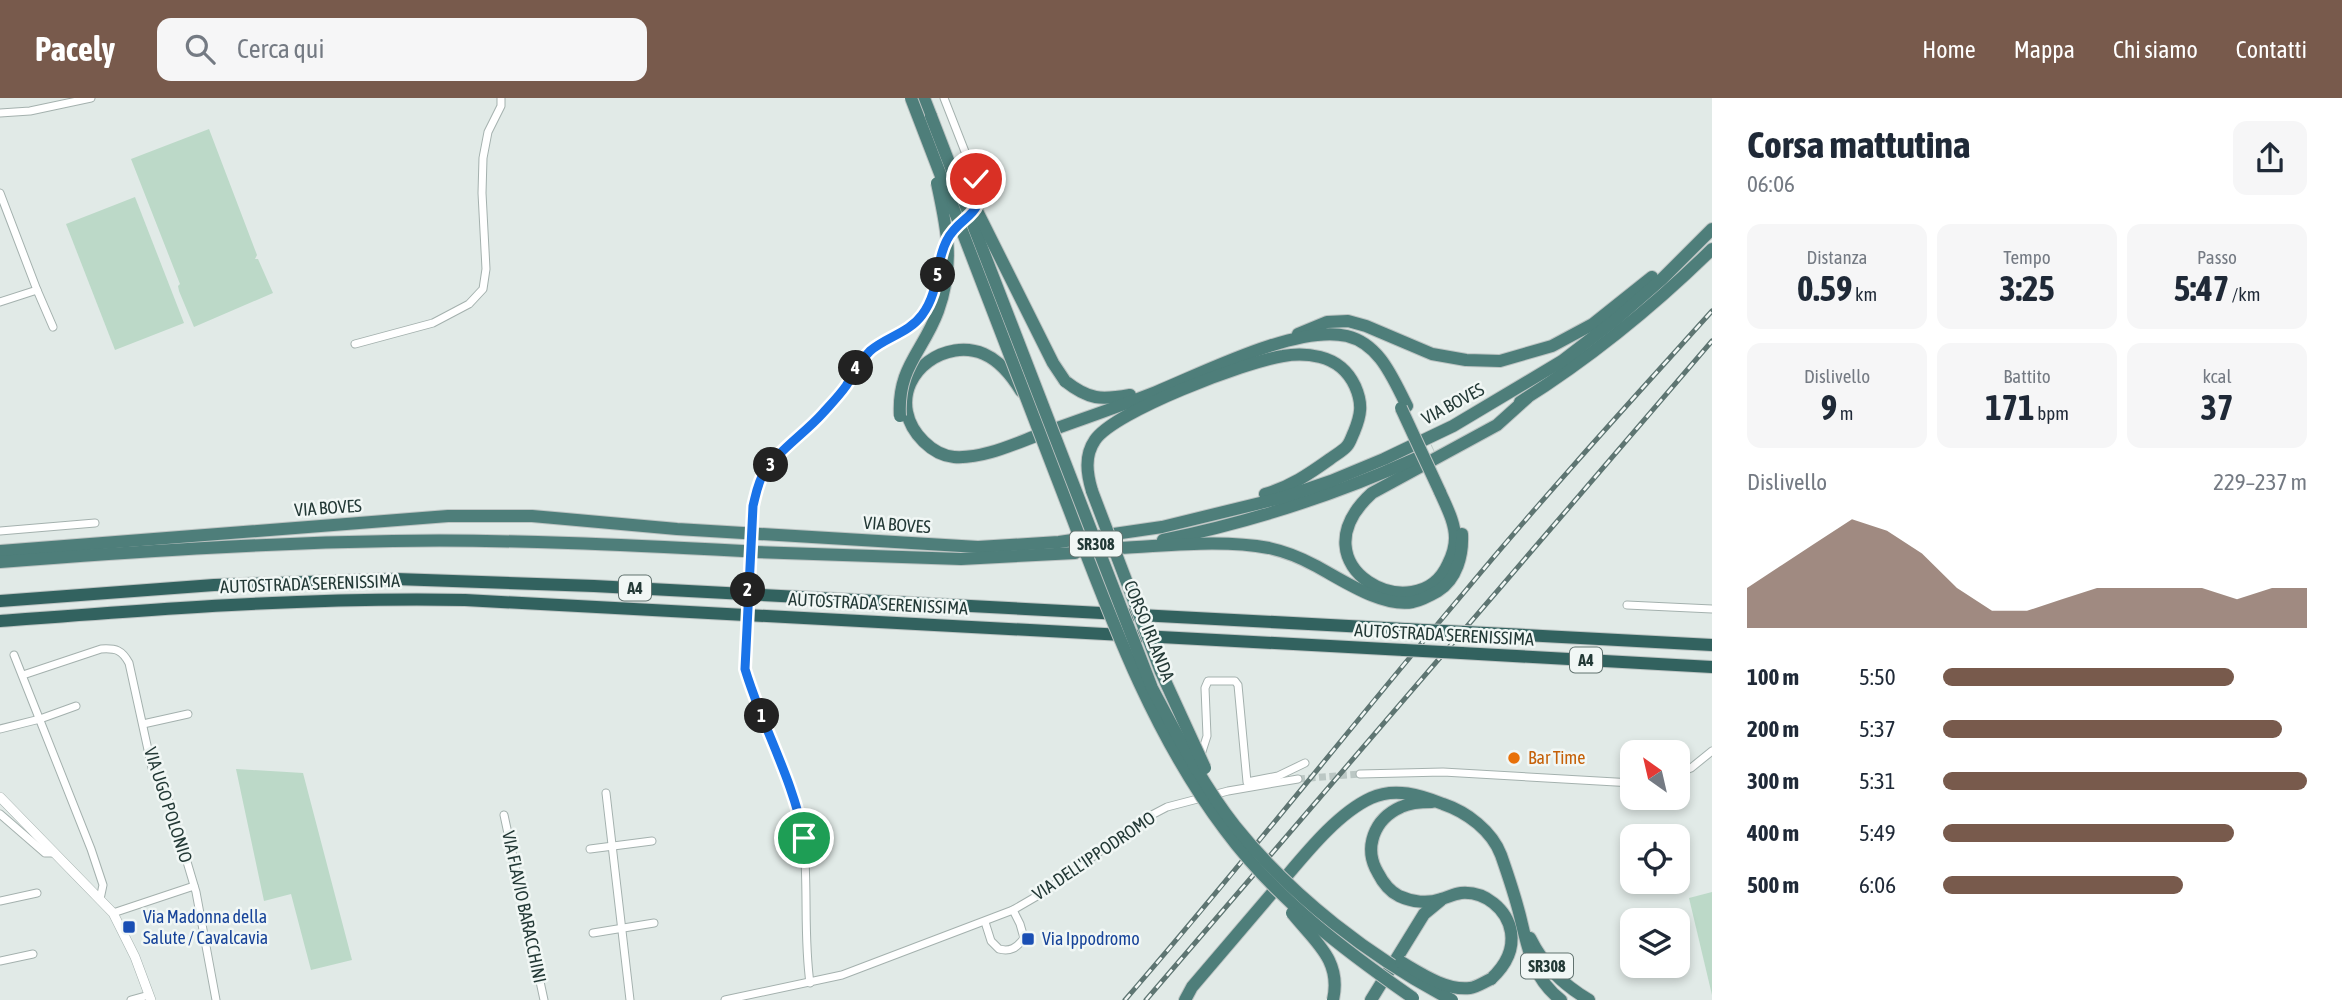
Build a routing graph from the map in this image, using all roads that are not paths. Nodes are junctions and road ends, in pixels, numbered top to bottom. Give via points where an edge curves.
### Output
1 (91, 98) edge
2 (501, 98) edge
3 (911, 98) edge
4 (924, 98) edge
5 (944, 98) edge
6 (0, 113) edge
7 (931, 116) junction
8 (929, 145) junction
9 (0, 193) edge
10 (3, 209) edge
11 (1710, 231) edge
12 (1712, 249) edge
13 (37, 290) junction
14 (0, 302) edge
15 (53, 327) dead end
16 (355, 344) dead end
17 (1274, 345) junction
18 (1262, 361) junction
19 (1191, 377) junction
20 (1183, 390) junction
21 (1527, 398) junction
22 (1029, 403) junction
23 (1404, 407) junction
24 (904, 414) junction
25 (1434, 450) tunnel mouth
26 (1417, 458) tunnel mouth
27 (1443, 490) junction
28 (95, 523) dead end
29 (1146, 530) junction
30 (0, 531) edge
31 (0, 551) edge
32 (1076, 553) dead end
33 (0, 562) edge
34 (0, 601) edge
35 (1627, 605) dead end
36 (1712, 609) edge
37 (0, 621) edge
38 (1712, 645) edge
39 (14, 655) dead end
40 (1712, 667) edge
41 (23, 675) junction
42 (76, 706) dead end
43 (188, 714) dead end
44 (40, 719) junction
45 (144, 724) junction
46 (0, 729) edge
47 (1712, 751) edge
48 (1305, 763) dead end
49 (1690, 768) edge
50 (1360, 774) tunnel mouth
51 (1298, 779) tunnel mouth
52 (1620, 782) edge
53 (606, 793) dead end
54 (0, 797) edge
55 (1205, 797) junction
56 (1436, 801) junction
57 (1219, 804) junction
58 (0, 814) edge
59 (504, 815) dead end
60 (652, 841) dead end
61 (611, 846) junction
62 (590, 849) dead end
63 (53, 853) junction
64 (1262, 875) junction
65 (194, 886) junction
66 (37, 894) dead end
67 (100, 899) junction
68 (1441, 900) junction
69 (0, 901) edge
70 (1013, 910) junction
71 (116, 917) junction
72 (1521, 918) junction
73 (985, 922) junction
74 (654, 923) dead end
75 (1338, 925) junction
76 (622, 929) junction
77 (593, 933) dead end
78 (33, 954) dead end
79 (0, 961) edge
80 (810, 983) junction
81 (150, 997) edge
82 (131, 1000) edge
83 (216, 1000) edge
84 (544, 1000) edge
85 (630, 1000) edge
86 (725, 1000) edge
87 (1185, 1000) edge
88 (1333, 1000) edge
89 (1371, 1000) edge
90 (1417, 1000) edge
91 (1452, 1000) edge
92 (1561, 1000) edge
93 (1589, 1000) edge

1 - 6 street
2 - 16 street via 483,158 483,289 470,304 433,323
3 - 8 highway, CORSO IRLANDA / SR308, bridge
4 - 7 highway, CORSO IRLANDA / SR308
5 - 80 street, bridge via 976,179 979,199 975,210 946,242 935,291 921,317 867,354 819,417 765,470 753,506 745,669 798,810 804,838
7 - 19 highway, bridge via 1065,381 1082,394 1112,398
7 - 57 highway, CORSO IRLANDA / SR308, bridge via 1152,688
8 - 22 highway, CORSO IRLANDA / SR308, bridge
8 - 24 highway, bridge via 948,236 948,264 938,312 901,384
9 - 10 street
10 - 13 street
11 - 17 highway, VIA BOVES via 1593,324 1552,346 1500,361 1432,354 1348,321 1327,322
11 - 29 highway, VIA BOVES via 1652,287 1563,361 1453,426 1384,460 1294,494
12 - 21 highway, VIA BOVES via 1634,321
13 - 14 street
13 - 15 street
17 - 19 highway
17 - 23 highway via 1332,334 1363,343 1385,365
18 - 20 highway
18 - 23 highway via 1292,346 1316,341 1352,343 1375,360
18 - 29 highway via 1284,355 1317,356 1344,370 1361,400 1361,416 1348,446 1279,490
19 - 24 highway via 1012,445 968,456 952,457 937,451 924,442
20 - 24 highway via 1016,449 952,464 920,448 907,434
20 - 57 highway, bridge via 1105,429 1093,442 1087,459 1088,479 1156,660
21 - 25 highway, VIA BOVES
21 - 27 highway via 1497,425 1372,493 1359,505 1344,538 1356,572 1373,585 1399,593 1438,580 1453,553 1455,537
22 - 24 highway, bridge via 1000,364 983,354 949,351 920,368 911,382
22 - 64 highway, CORSO IRLANDA / SR308, bridge via 1145,698 1196,789
23 - 27 highway
26 - 27 highway via 1282,511 1118,548 1243,545 1272,549 1311,563 1359,590 1412,602 1445,586 1462,554 1459,518
28 - 30 street
29 - 31 highway, VIA BOVES via 978,547 532,516 448,516
32 - 33 highway, VIA BOVES via 961,559 541,541 382,541 203,547
34 - 38 highway, AUTOSTRADA SERENISSIMA / A4, bridge via 214,585 396,579
35 - 36 street
37 - 40 highway, AUTOSTRADA SERENISSIMA / A4, bridge via 235,603 440,599
39 - 41 street
41 - 44 street
41 - 45 street, VIA UGO POLONIO via 115,648 129,663
42 - 44 street
43 - 45 street, VIA UGO POLONIO
44 - 46 street
44 - 67 street via 103,885
45 - 65 street, VIA UGO POLONIO via 152,768 162,778
47 - 49 street
48 - 55 street via 1278,776 1247,782 1238,685 1235,681 1208,681 1207,736 1196,778
50 - 52 street via 1443,772
51 - 55 street, VIA DELL'IPPODROMO
53 - 61 street
54 - 63 street
55 - 70 street, VIA DELL'IPPODROMO via 1146,818
56 - 68 highway via 1403,805 1388,814 1370,847 1373,865 1390,891 1410,901
56 - 72 highway via 1467,816 1486,832 1500,852
56 - 87 highway via 1398,792 1372,797 1346,813 1297,864
57 - 75 highway, CORSO IRLANDA / SR308, bridge via 1271,866
58 - 63 street via 45,853
59 - 84 street, VIA FLAVIO BARACCHINI
60 - 61 street
61 - 62 street
61 - 76 street
63 - 67 street
64 - 88 highway, bridge via 1331,963 1336,984
64 - 90 highway, CORSO IRLANDA / SR308, bridge via 1313,923
65 - 71 street, VIA UGO POLONIO
65 - 83 street, VIA UGO POLONIO
66 - 69 street
67 - 71 street
68 - 75 highway, bridge via 1464,892 1479,895 1502,910 1511,944 1501,970 1491,979 1469,988 1436,981
68 - 89 highway via 1424,914
70 - 73 street, VIA DELL'IPPODROMO
70 - 73 street, VIA DELL'IPPODROMO via 1024,937 1012,950 999,949 991,941
71 - 81 street
72 - 92 highway via 1533,966 1544,985
72 - 93 highway, SR308 via 1553,974
73 - 80 street, VIA DELL'IPPODROMO via 873,965
74 - 76 street
75 - 91 highway, CORSO IRLANDA / SR308, bridge
76 - 77 street
76 - 85 street
78 - 79 street
80 - 86 street, VIA DELL'IPPODROMO
81 - 82 street

